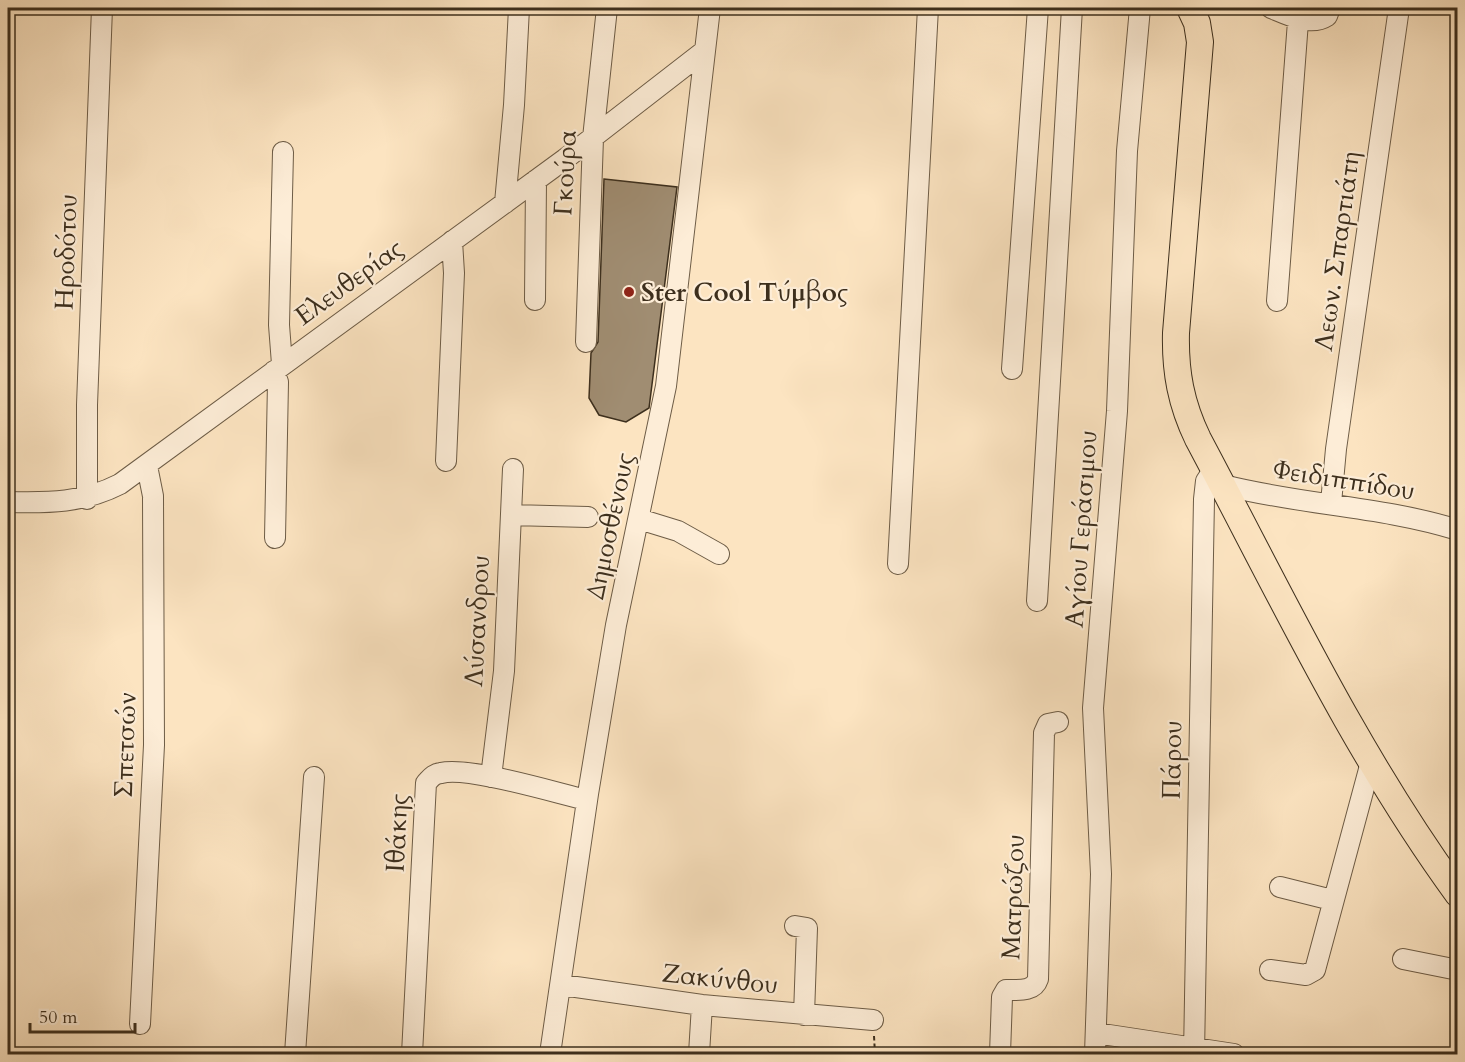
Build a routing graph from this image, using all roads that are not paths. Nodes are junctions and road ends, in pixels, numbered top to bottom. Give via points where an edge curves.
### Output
1 (102, 8) edge
2 (519, 8) edge
3 (607, 8) edge
4 (710, 8) edge
5 (928, 8) edge
6 (1038, 8) edge
7 (1072, 8) edge
8 (1140, 8) edge
9 (1190, 8) edge
10 (1270, 8) edge
11 (1330, 8) edge
12 (1399, 8) edge
13 (1298, 13) edge
14 (703, 52) junction
15 (593, 138) junction
16 (283, 152) dead end
17 (536, 180) junction
18 (505, 202) junction
19 (452, 241) junction
20 (535, 300) dead end
21 (1277, 301) dead end
22 (586, 342) dead end
23 (278, 367) junction
24 (1012, 369) dead end
25 (446, 461) dead end
26 (147, 466) junction
27 (513, 469) dead end
28 (1218, 477) junction
29 (87, 499) junction
30 (8, 502) edge
31 (1331, 503) junction
32 (510, 515) junction
33 (588, 517) dead end
34 (639, 519) junction
35 (1458, 530) edge
36 (275, 538) dead end
37 (719, 554) dead end
38 (898, 564) dead end
39 (1037, 601) dead end
40 (1058, 722) dead end
41 (1371, 762) junction
42 (314, 777) dead end
43 (491, 777) junction
44 (587, 800) junction
45 (1280, 887) dead end
46 (1458, 894) edge
47 (1332, 900) junction
48 (795, 926) dead end
49 (1403, 959) dead end
50 (1270, 970) dead end
51 (1458, 970) edge
52 (562, 985) junction
53 (702, 1005) junction
54 (804, 1015) junction
55 (873, 1020) dead end
56 (140, 1024) dead end
57 (1096, 1033) junction
58 (1194, 1052) edge
59 (295, 1054) edge
60 (412, 1054) edge
61 (550, 1054) edge
62 (699, 1054) edge
63 (1000, 1054) edge
64 (1095, 1054) edge
65 (1234, 1054) edge

1 - 29 street, Ηροδότου
2 - 18 street
3 - 15 street, Γκούρα
4 - 14 street, Δημοσθένους
5 - 38 street
6 - 24 street
7 - 39 street
8 - 57 street, Αγίου Γεράσιμου via 1127,151 1116,435 1093,708 1101,874
9 - 28 main road via 1200,44 1176,363 1186,414
10 - 13 street
11 - 13 street via 1322,19
12 - 31 street, Λεων. Σπαρτιάτη
13 - 21 street
14 - 15 street, Ελευθερίας
14 - 34 street, Δημοσθένους via 666,386
15 - 17 street, Ελευθερίας
15 - 22 street, Γκούρα
16 - 23 street
17 - 18 street, Ελευθερίας
17 - 20 street
18 - 19 street, Ελευθερίας
19 - 23 street, Ελευθερίας
19 - 25 street
23 - 26 street, Ελευθερίας
23 - 36 street
26 - 29 street, Ελευθερίας
26 - 56 street, Σπετσών via 153,496 154,745
27 - 32 street, Λύσανδρου
28 - 31 street, Φειδιππίδου via 1262,495
28 - 41 main road
28 - 58 street, Πάρου via 1206,481 1204,499
29 - 30 street, Ελευθερίας via 63,503
31 - 35 street, Φειδιππίδου via 1424,519
32 - 33 street
32 - 43 street, Λύσανδρου via 504,671
34 - 37 street via 678,531
34 - 44 street, Δημοσθένους via 616,626
40 - 63 street, Ματρώζου via 1048,724 1044,732 1038,979 1030,989 1006,990 1002,997
41 - 46 main road via 1411,829
41 - 47 street
42 - 59 street
43 - 44 street, Ιθάκης
43 - 60 street, Ιθάκης via 443,772 426,783
44 - 52 street, Δημοσθένους
45 - 47 street
47 - 50 street via 1315,970 1306,975
48 - 54 street via 807,928
49 - 51 street
52 - 53 street, Ζακύνθου
52 - 61 street, Δημοσθένους
53 - 54 street, Ζακύνθου
53 - 62 street
54 - 55 street, Ζακύνθου
57 - 58 street
57 - 64 street, Αγίου Γεράσιμου
58 - 65 street

